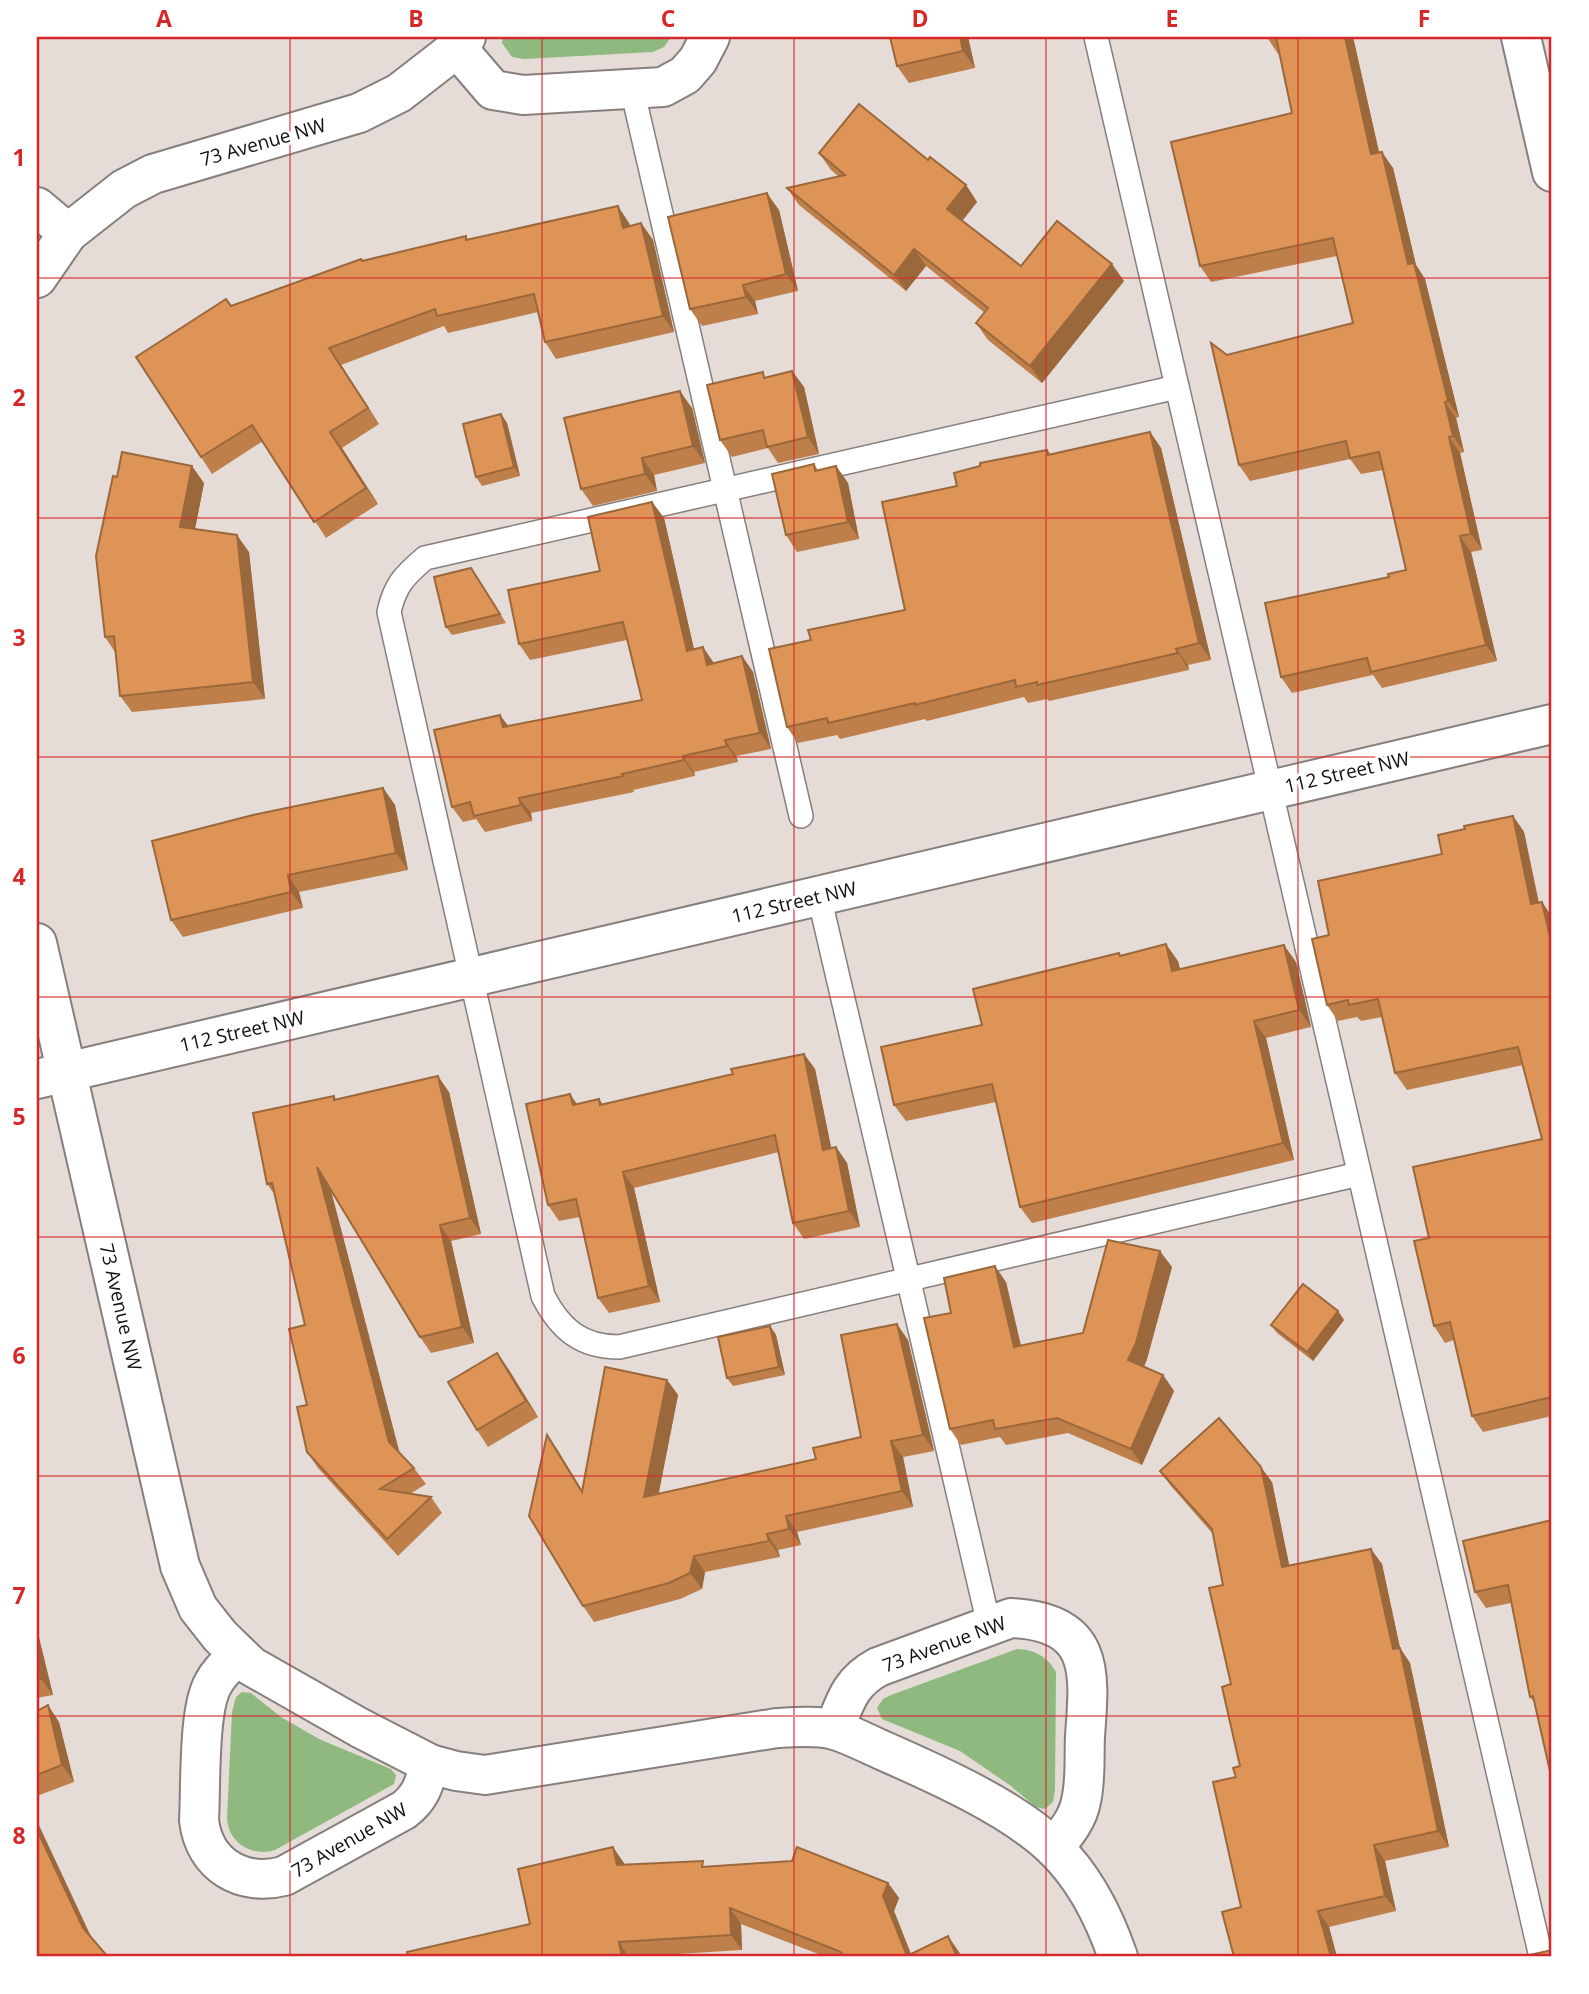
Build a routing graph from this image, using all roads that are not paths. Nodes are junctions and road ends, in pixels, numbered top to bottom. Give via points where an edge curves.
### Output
1 (710, 37) edge
2 (1096, 37) edge
3 (1521, 37) edge
4 (461, 42) edge
5 (632, 89) junction
6 (1552, 172) edge
7 (37, 207) edge
8 (68, 233) junction
9 (37, 278) edge
10 (1177, 387) junction
11 (726, 489) junction
12 (1552, 724) edge
13 (1270, 790) junction
14 (801, 816) dead end
15 (820, 896) junction
16 (37, 943) edge
17 (471, 977) junction
18 (52, 1076) edge
19 (1359, 1174) junction
20 (909, 1279) junction
21 (989, 1625) junction
22 (238, 1655) junction
23 (834, 1730) junction
24 (430, 1764) junction
25 (1055, 1848) junction
26 (1118, 1957) edge
27 (1541, 1957) edge

1 - 5 street, 73 Avenue NW via 685,75 663,87
2 - 10 lane
3 - 6 street
4 - 5 street, 73 Avenue NW via 489,86 500,93
4 - 8 street, 73 Avenue NW via 399,93 359,113 153,174 124,188
5 - 11 lane
7 - 8 street
8 - 9 street, 73 Avenue NW
10 - 11 lane
10 - 13 lane
11 - 14 lane
11 - 17 lane via 425,558 394,590 388,612
12 - 13 street, 112 Street NW
13 - 15 street, 112 Street NW
13 - 19 lane
15 - 17 street, 112 Street NW
15 - 20 lane
16 - 18 street, 73 Avenue NW
17 - 18 street, 112 Street NW
17 - 20 lane via 543,1296 565,1328 598,1347 619,1347
18 - 22 street, 73 Avenue NW via 180,1566 198,1608
19 - 20 lane
19 - 27 lane
20 - 21 lane
21 - 23 street, 73 Avenue NW via 864,1675 846,1698
21 - 25 street, 73 Avenue NW via 1011,1618 1048,1623 1069,1638 1086,1662 1089,1683 1081,1802
22 - 24 street, 73 Avenue NW via 282,1686
22 - 24 street, 73 Avenue NW via 212,1684 205,1708 199,1820 207,1848 227,1870 267,1881 285,1876 415,1802
23 - 24 street, 73 Avenue NW via 777,1728 485,1775
23 - 25 street, 73 Avenue NW via 948,1780 1027,1826
25 - 26 street, 73 Avenue NW via 1090,1895

